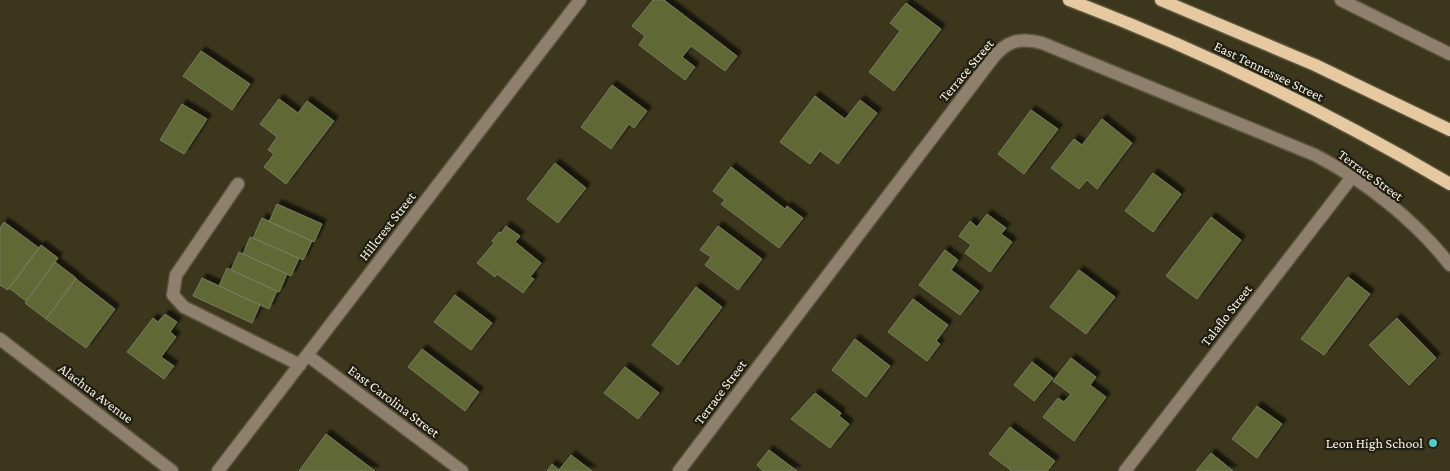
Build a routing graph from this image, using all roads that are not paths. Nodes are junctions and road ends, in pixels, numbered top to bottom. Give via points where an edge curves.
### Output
1 (580, 0) edge
2 (1069, 0) edge
3 (1161, 0) edge
4 (1341, 0) edge
5 (1450, 54) edge
6 (1450, 130) edge
7 (1352, 177) junction
8 (238, 184) dead end
9 (1450, 184) edge
10 (1450, 265) edge
11 (0, 340) edge
12 (304, 360) junction
13 (172, 471) edge
14 (218, 471) edge
15 (462, 471) edge
16 (679, 471) edge
17 (1124, 471) edge

1 - 12 street, Hillcrest Street
2 - 9 main road, East Tennessee Street via 1197,52 1272,88
3 - 6 main road, East Tennessee Street via 1315,65
4 - 5 street
7 - 10 street, Terrace Street via 1414,227
7 - 16 street, Terrace Street via 1302,149 1042,43 1026,39 1012,42 992,59
7 - 17 street, Talaflo Street
8 - 12 street, East Carolina Street via 176,275 173,295 184,308
11 - 13 street, Alachua Avenue
12 - 14 street, Hillcrest Street
12 - 15 street, East Carolina Street

